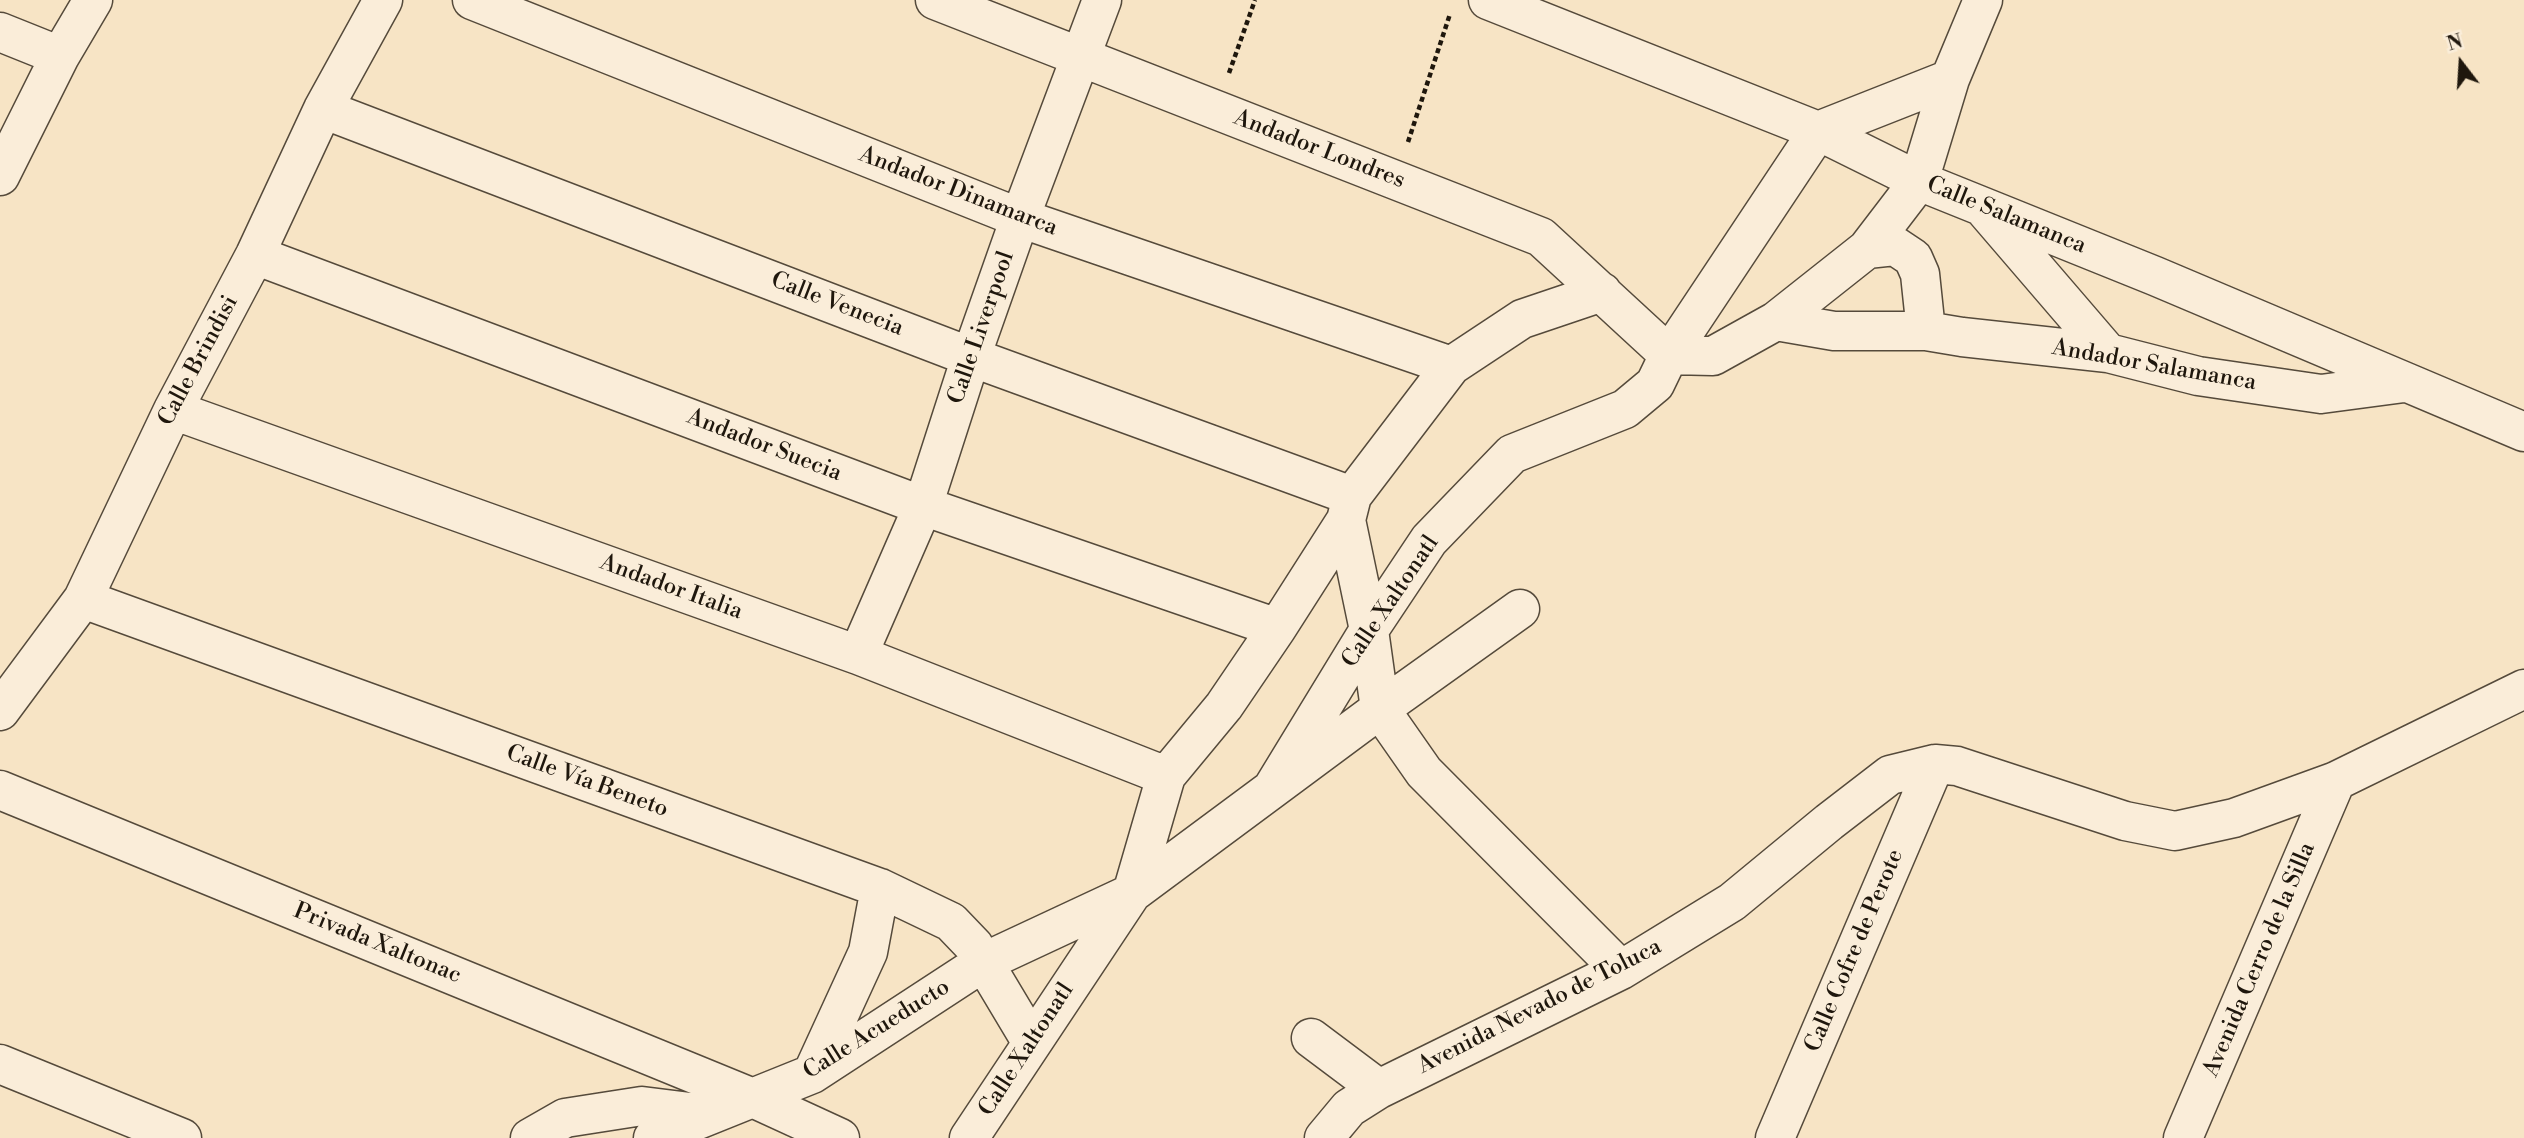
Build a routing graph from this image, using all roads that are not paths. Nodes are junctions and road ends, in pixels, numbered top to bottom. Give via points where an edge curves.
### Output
1 (93, 0) edge
2 (383, 0) edge
3 (472, 0) edge
4 (935, 0) edge
5 (1102, 0) edge
6 (1488, 0) edge
7 (1983, 0) edge
8 (0, 32) edge
9 (60, 56) junction
10 (1081, 58) junction
11 (1950, 79) junction
12 (323, 108) junction
13 (1818, 131) junction
14 (0, 176) edge
15 (1919, 181) junction
16 (1982, 206) junction
17 (1020, 218) junction
18 (1867, 249) junction
19 (255, 255) junction
20 (1602, 292) junction
21 (1776, 321) junction
22 (1926, 331) junction
23 (2108, 353) junction
24 (1669, 355) junction
25 (971, 357) junction
26 (1451, 366) junction
27 (2406, 382) junction
28 (173, 410) junction
29 (2524, 432) edge
30 (923, 506) junction
31 (1349, 508) junction
32 (83, 599) junction
33 (1520, 610) dead end
34 (1277, 628) junction
35 (1369, 630) junction
36 (858, 655) junction
37 (2524, 689) edge
38 (1380, 709) junction
39 (0, 711) edge
40 (1935, 764) junction
41 (1166, 776) junction
42 (2336, 781) junction
43 (1272, 789) junction
44 (0, 790) edge
45 (880, 888) junction
46 (1132, 893) junction
47 (982, 963) junction
48 (1621, 970) junction
49 (1311, 1038) dead end
50 (1032, 1043) junction
51 (0, 1065) edge
52 (812, 1074) junction
53 (1379, 1089) junction
54 (753, 1098) junction
55 (712, 1114) junction
56 (182, 1138) edge
57 (530, 1138) edge
58 (653, 1138) edge
59 (840, 1138) edge
60 (970, 1138) edge
61 (1324, 1138) edge
62 (1775, 1138) edge
63 (2183, 1138) edge

1 - 9 street
2 - 12 street, Calle Brindisi
3 - 17 street, Andador Dinamarca
4 - 10 street, Andador Londres
5 - 10 street, Calle Liverpool
6 - 13 street, Calle Salamanca
7 - 11 street
8 - 9 street
9 - 14 street
10 - 17 street, Calle Liverpool
10 - 20 street, Andador Londres via 1541,237
11 - 13 street
11 - 15 street
12 - 19 street, Calle Brindisi
12 - 25 street, Calle Venecia
13 - 15 street, Calle Salamanca
13 - 24 street, Calle Xaltonatl
15 - 16 street, Calle Salamanca
15 - 18 street
16 - 23 street
16 - 27 street, Calle Salamanca
17 - 25 street, Calle Liverpool
17 - 26 street, Andador Dinamarca
18 - 21 street
18 - 22 street via 1895,246 1913,258 1920,274
19 - 28 street, Calle Brindisi
19 - 30 street, Andador Suecia
20 - 24 street, Andador Londres
20 - 26 street, Calle Xaltonatl via 1522,319
21 - 22 street, Andador Salamanca via 1834,331
21 - 24 street via 1713,356
22 - 23 street, Andador Salamanca
23 - 27 street, Andador Salamanca via 2197,376 2321,394
24 - 35 street, Calle Xaltonatl via 1655,384 1625,409 1512,454 1429,540
25 - 30 street, Calle Liverpool
25 - 31 street, Calle Venecia
26 - 31 street, Calle Xaltonatl
27 - 29 street, Calle Salamanca
28 - 32 street, Calle Brindisi
28 - 36 street, Andador Italia
30 - 34 street, Andador Suecia
30 - 36 street, Calle Liverpool
31 - 34 street, Calle Xaltonatl
31 - 35 street
32 - 39 street, Calle Brindisi
32 - 45 street, Calle Vía Beneto
33 - 38 street, Calle Xaltonatl
34 - 41 street, Calle Xaltonatl via 1224,706
35 - 38 street
35 - 43 street, Calle Xaltonatl
36 - 41 street, Andador Italia
37 - 42 street, Avenida Nevado de Toluca
38 - 43 street, Calle Xaltonatl
38 - 48 street via 1424,772
40 - 42 street, Avenida Nevado de Toluca via 1957,766 2125,821 2175,831 2234,818
40 - 48 street, Avenida Nevado de Toluca via 1890,775 1732,902
40 - 62 street, Calle Cofre de Perote
41 - 46 street, Calle Xaltonatl
42 - 63 street, Avenida Cerro de la Silla
43 - 46 street, Calle Xaltonatl
44 - 54 street, Privada Xaltonac
45 - 47 street, Calle Vía Beneto via 951,922 974,946
45 - 52 street via 868,952
46 - 47 street, Calle Xaltonatl
46 - 50 street, Calle Xaltonatl
47 - 50 street, Calle Vía Beneto
47 - 52 street, Calle Acueducto
48 - 53 street, Avenida Nevado de Toluca
49 - 53 street
50 - 60 street, Calle Xaltonatl
51 - 56 street
52 - 54 street, Calle Acueducto
53 - 61 street, Avenida Nevado de Toluca via 1349,1108
54 - 55 street, Calle Acueducto
54 - 59 street, Privada Xaltonac
55 - 57 street via 642,1106 565,1118
55 - 58 street, Calle Acueducto

